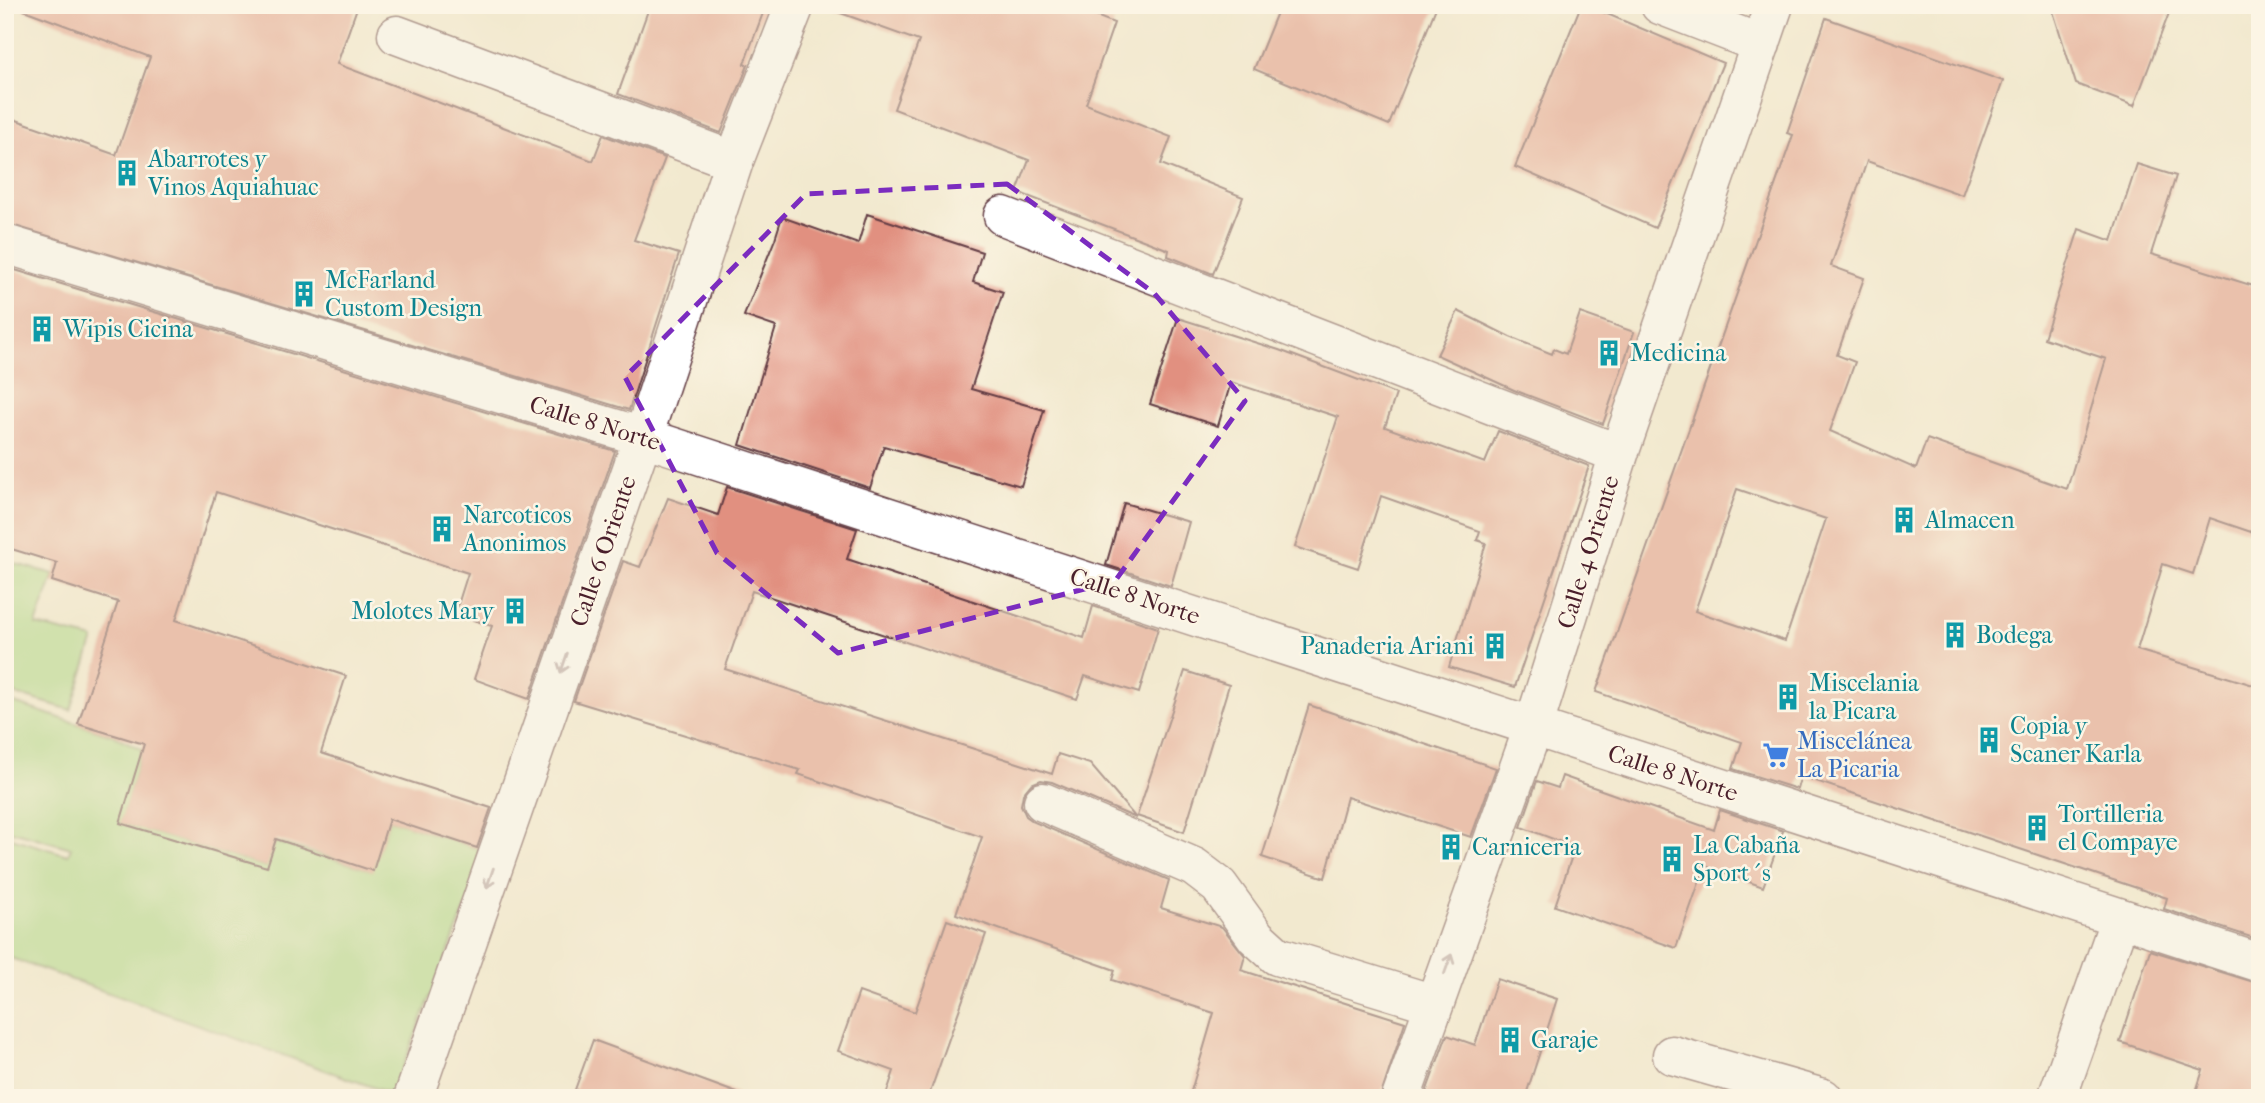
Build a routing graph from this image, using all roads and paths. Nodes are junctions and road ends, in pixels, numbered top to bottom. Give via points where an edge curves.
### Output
1 (795, 5) edge
2 (1660, 5) edge
3 (1774, 5) edge
4 (397, 36) dead end
5 (1761, 44) junction
6 (734, 161) junction
7 (1003, 216) dead end
8 (5, 244) edge
9 (643, 437) junction
10 (1619, 454) junction
11 (1533, 728) junction
12 (1043, 802) dead end
13 (2120, 918) junction
14 (2260, 963) edge
15 (1434, 1004) junction
16 (1672, 1055) dead end
17 (413, 1098) edge
18 (1401, 1098) edge
19 (1823, 1098) edge
20 (2057, 1098) edge

1 - 6 street, Calle 6 Oriente
2 - 5 street
3 - 5 street, Calle 4 Oriente
4 - 6 street
5 - 10 street, Calle 4 Oriente
6 - 9 street, Calle 6 Oriente
7 - 10 street
8 - 9 street, Calle 8 Norte
9 - 11 street, Calle 8 Norte
9 -> 17 street, Calle 6 Oriente
10 - 11 street, Calle 4 Oriente
11 - 13 street, Calle 8 Norte
15 -> 11 street, Calle 4 Oriente
12 - 15 street via 1195,867 1219,886 1256,937 1277,956
13 - 14 street, Calle 8 Norte
13 - 20 street
15 - 18 street, Calle 4 Oriente
16 - 19 street

